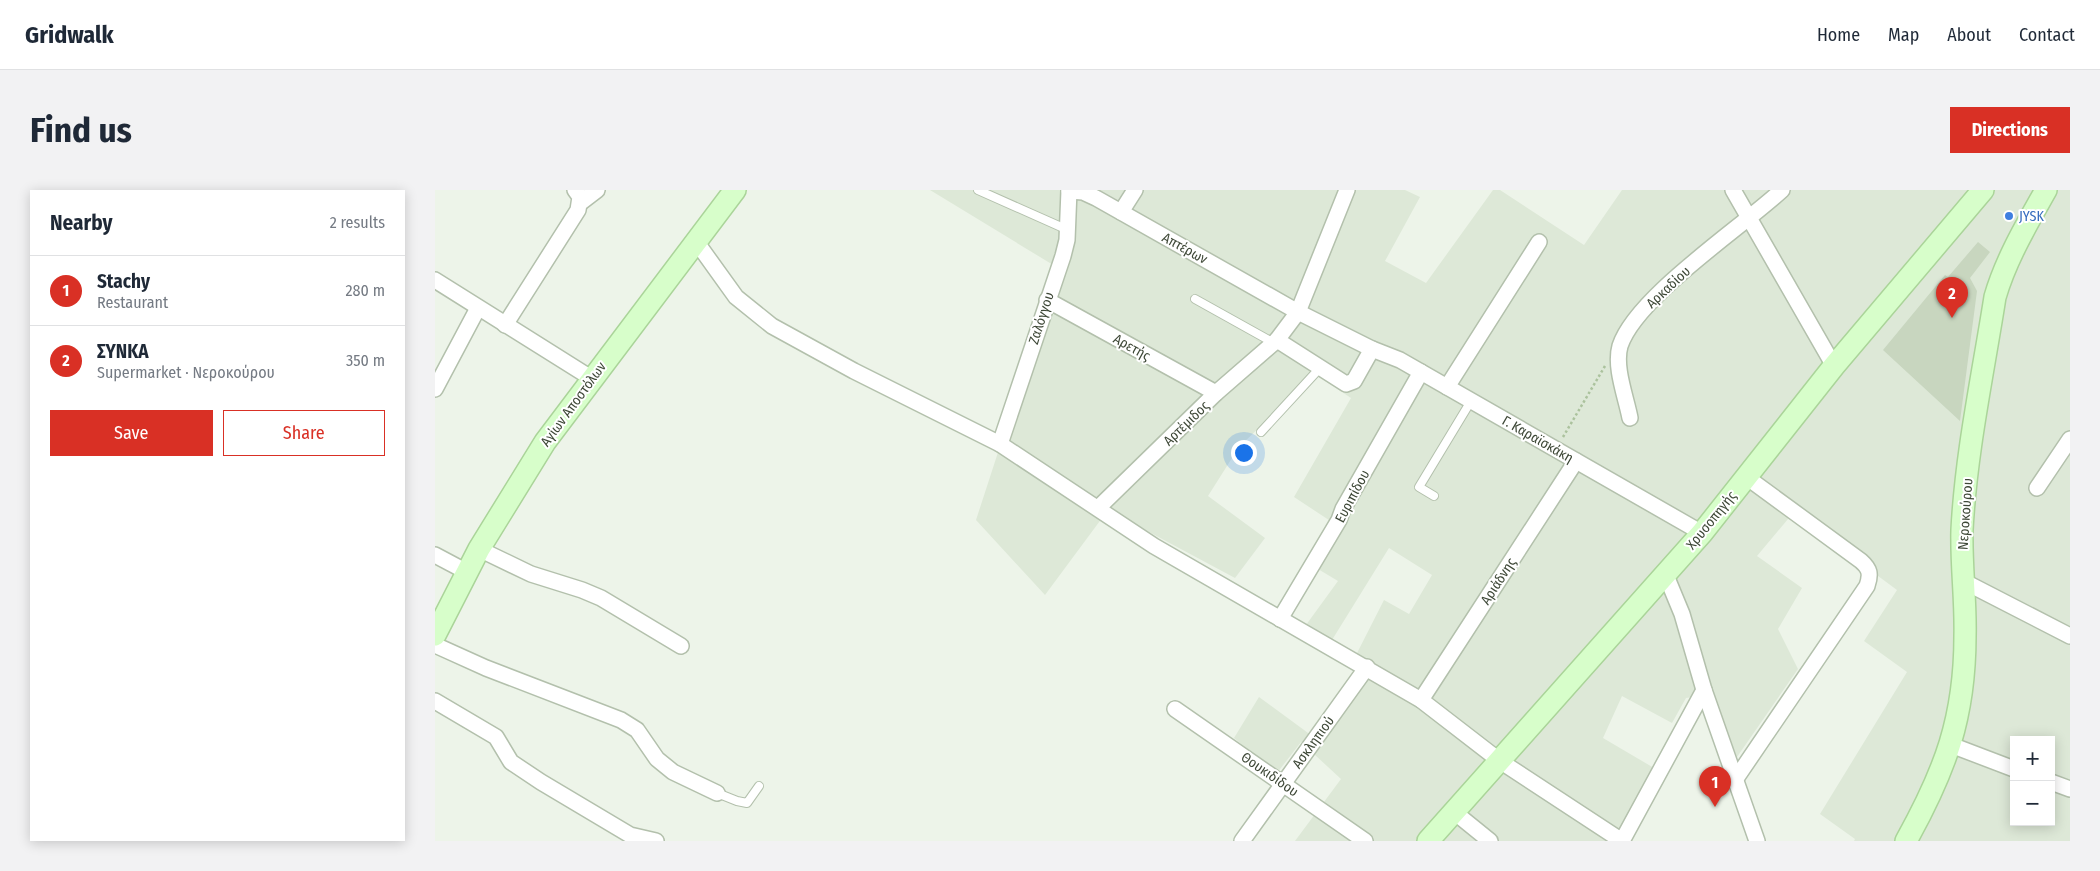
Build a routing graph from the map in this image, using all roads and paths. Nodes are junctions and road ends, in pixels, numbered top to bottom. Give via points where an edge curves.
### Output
1 (597, 190) edge
2 (735, 190) edge
3 (979, 190) edge
4 (1135, 190) edge
5 (1347, 190) edge
6 (1733, 190) edge
7 (1782, 190) edge
8 (1983, 190) edge
9 (2046, 190) edge
10 (1069, 191) edge
11 (578, 196) edge
12 (1121, 212) junction
13 (1749, 220) junction
14 (1067, 230) junction
15 (695, 240) junction
16 (1539, 242) dead end
17 (435, 280) edge
18 (1195, 299) dead end
19 (1047, 300) junction
20 (478, 308) junction
21 (1298, 312) junction
22 (505, 325) junction
23 (1275, 342) junction
24 (1620, 347) junction
25 (1372, 349) junction
26 (1834, 366) junction
27 (1319, 369) junction
28 (1421, 372) junction
29 (591, 378) junction
30 (1447, 387) junction
31 (435, 389) edge
32 (1217, 393) junction
33 (1471, 401) junction
34 (1630, 418) dead end
35 (1261, 432) dead end
36 (2070, 439) edge
37 (1000, 444) junction
38 (1556, 450) junction
39 (1576, 461) junction
40 (1745, 476) junction
41 (2037, 488) dead end
42 (1434, 496) dead end
43 (1098, 508) junction
44 (1702, 533) junction
45 (479, 549) junction
46 (435, 555) edge
47 (467, 572) junction
48 (1665, 574) junction
49 (1963, 581) junction
50 (1280, 619) junction
51 (435, 635) edge
52 (2070, 636) edge
53 (435, 645) edge
54 (681, 646) dead end
55 (1367, 667) junction
56 (1704, 690) junction
57 (1421, 700) junction
58 (435, 701) edge
59 (1175, 709) dead end
60 (1951, 745) junction
61 (1500, 761) junction
62 (2010, 767) edge
63 (1735, 780) junction
64 (1283, 783) junction
65 (2055, 783) edge
66 (759, 786) dead end
67 (2070, 789) edge
68 (717, 793) joint
69 (1453, 811) junction
70 (656, 841) edge
71 (1243, 841) edge
72 (1365, 841) edge
73 (1428, 841) edge
74 (1490, 841) edge
75 (1757, 841) edge
76 (1906, 841) edge

1 - 11 street
2 - 15 street, Αγίων Αποστόλων
3 - 14 lane
4 - 12 street
5 - 21 street
6 - 13 street
7 - 13 street, Αρκαδίου
8 - 26 street, Χρυσοπηγής
9 - 49 street, Νεροκούρου via 2019,239 1995,297 1969,457 1962,530
10 - 12 street, Απτέρων via 1083,192
10 - 14 street, Ζαλόγγου
11 - 22 street via 578,210
12 - 21 street, Απτέρων
13 - 24 street, Αρκαδίου via 1676,278 1640,314
13 - 26 street
14 - 19 street, Ζαλόγγου via 1063,256
15 - 29 street, Αγίων Αποστόλων
15 - 37 street via 736,297 772,326
16 - 30 street
17 - 20 street
18 - 23 lane
19 - 32 street, Αρετής
19 - 37 street, Ζαλόγγου
20 - 22 street
20 - 31 street
21 - 23 street
21 - 25 street, Γ. Καραϊσκάκη
22 - 29 street
23 - 27 street
23 - 32 street, Αρτέμιδος
24 - 34 street, Αρκαδίου via 1619,366
24 - 38 path via 1599,374
25 - 27 street via 1351,383 1341,383
25 - 28 street, Γ. Καραϊσκάκη
26 - 40 street, Χρυσοπηγής
27 - 35 lane
28 - 30 street, Γ. Καραϊσκάκη
28 - 50 street, Ευριπίδου
29 - 45 street, Αγίων Αποστόλων via 545,442
30 - 33 street, Γ. Καραϊσκάκη
32 - 43 street, Αρτέμιδος
33 - 38 street, Γ. Καραϊσκάκη
33 - 42 lane via 1419,487
36 - 41 street
37 - 43 street
38 - 39 street, Γ. Καραϊσκάκη
39 - 44 street, Γ. Καραϊσκάκη
39 - 57 street, Αριάδνης
40 - 44 street, Χρυσοπηγής
40 - 63 street via 1861,561 1869,568 1870,577
43 - 50 street via 1155,546
44 - 48 street, Χρυσοπηγής
45 - 47 street, Αγίων Αποστόλων
45 - 54 street via 531,574 601,598
46 - 47 street
47 - 51 street, Αγίων Αποστόλων
48 - 56 street via 1682,614
48 - 61 street, Χρυσοπηγής
49 - 52 street
49 - 60 street, Νεροκούρου via 1964,673
50 - 55 street
53 - 68 street via 621,720 637,730 657,758 673,772
55 - 57 street
55 - 64 street, Ασκληπιού
56 - 61 street via 1622,841
56 - 63 street
57 - 61 street
58 - 70 street via 496,737 511,762 541,782 630,835
59 - 64 street, Θουκιδίδου
60 - 62 street
60 - 76 street, Νεροκούρου via 1939,778
61 - 69 street, Χρυσοπηγής
63 - 75 street
64 - 71 street, Ασκληπιού
64 - 72 street, Θουκιδίδου
65 - 67 street
66 - 68 lane via 747,803
69 - 73 street, Χρυσοπηγής
69 - 74 street

